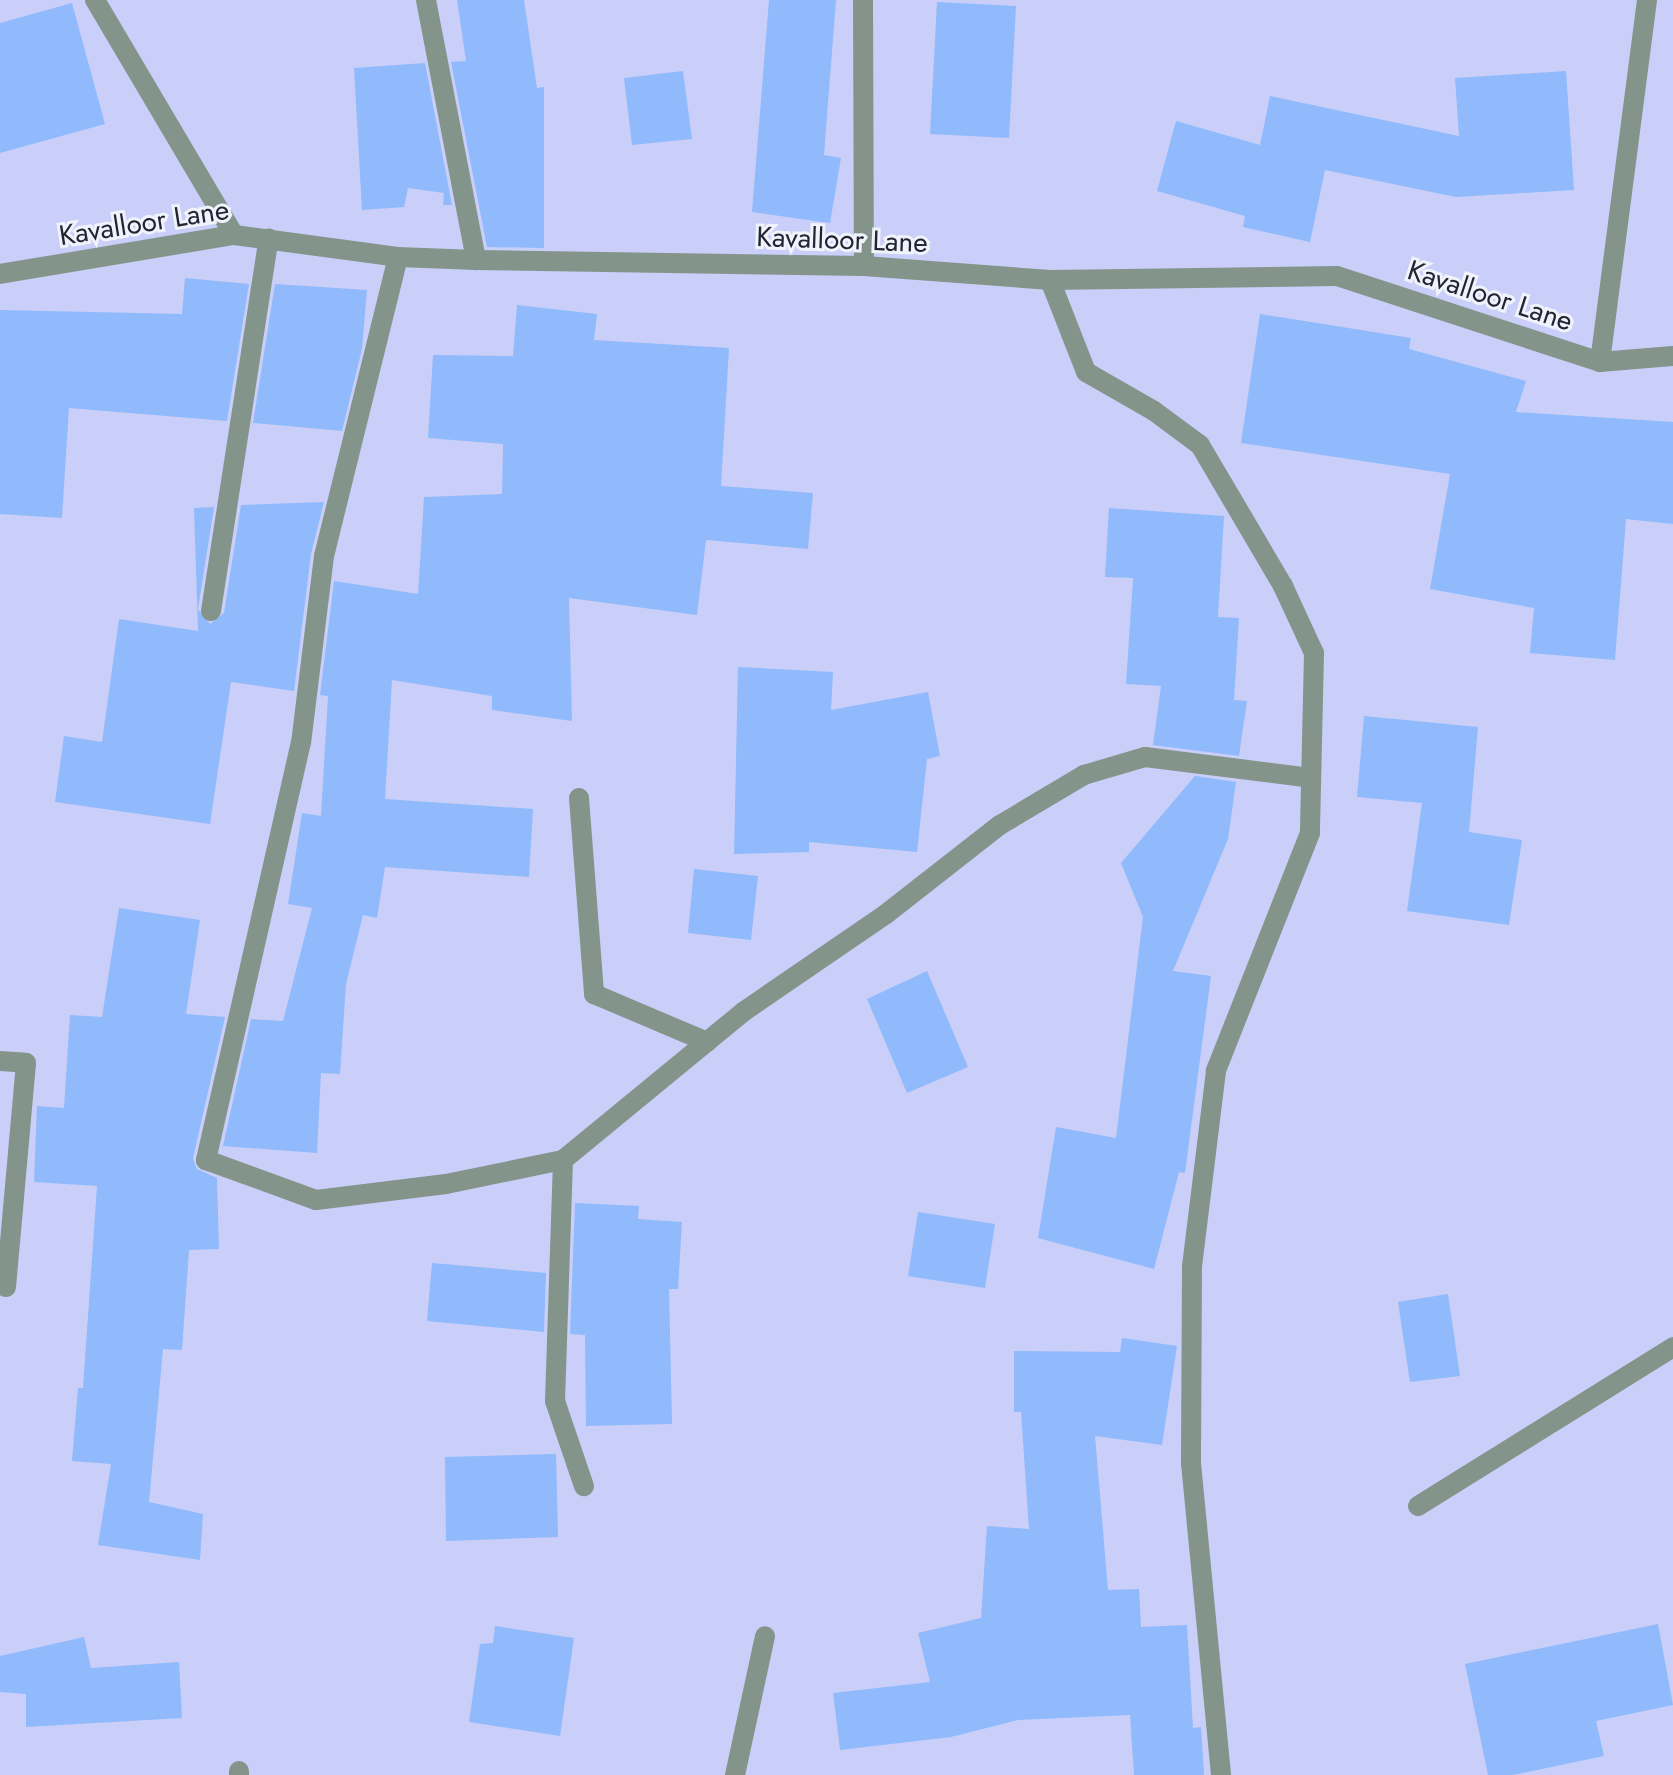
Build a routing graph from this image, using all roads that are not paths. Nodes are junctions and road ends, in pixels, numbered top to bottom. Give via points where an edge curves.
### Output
1 (95, 0) edge
2 (426, 0) edge
3 (863, 0) edge
4 (1647, 0) edge
5 (234, 235) junction
6 (269, 238) junction
7 (398, 257) junction
8 (476, 260) junction
9 (864, 266) junction
10 (0, 274) edge
11 (1050, 280) junction
12 (1673, 356) edge
13 (1600, 362) junction
14 (211, 611) dead end
15 (1311, 778) junction
16 (579, 798) dead end
17 (707, 1042) junction
18 (0, 1061) edge
19 (563, 1160) junction
20 (6, 1287) dead end
21 (1673, 1347) edge
22 (584, 1486) dead end
23 (1418, 1506) dead end
24 (765, 1636) dead end
25 (735, 1775) edge
26 (1221, 1775) edge

1 - 5 street
2 - 8 street
3 - 9 street
4 - 13 street
5 - 6 street, Kavalloor Lane
5 - 10 street, Kavalloor Lane
6 - 7 street, Kavalloor Lane
6 - 14 street
7 - 8 street, Kavalloor Lane
7 - 19 street via 324,556 301,742 252,976 206,1160 316,1200 446,1184
8 - 9 street, Kavalloor Lane
9 - 11 street, Kavalloor Lane
11 - 13 street, Kavalloor Lane via 1337,276
11 - 15 street via 1086,372 1200,445 1283,586 1314,653
12 - 13 street, Kavalloor Lane
15 - 17 street via 1145,757 1084,775 1000,825
15 - 26 street via 1310,833 1216,1071 1192,1266 1191,1463
16 - 17 street via 594,994
17 - 19 street
18 - 20 street via 26,1063
19 - 22 street via 555,1401
21 - 23 street
24 - 25 street

